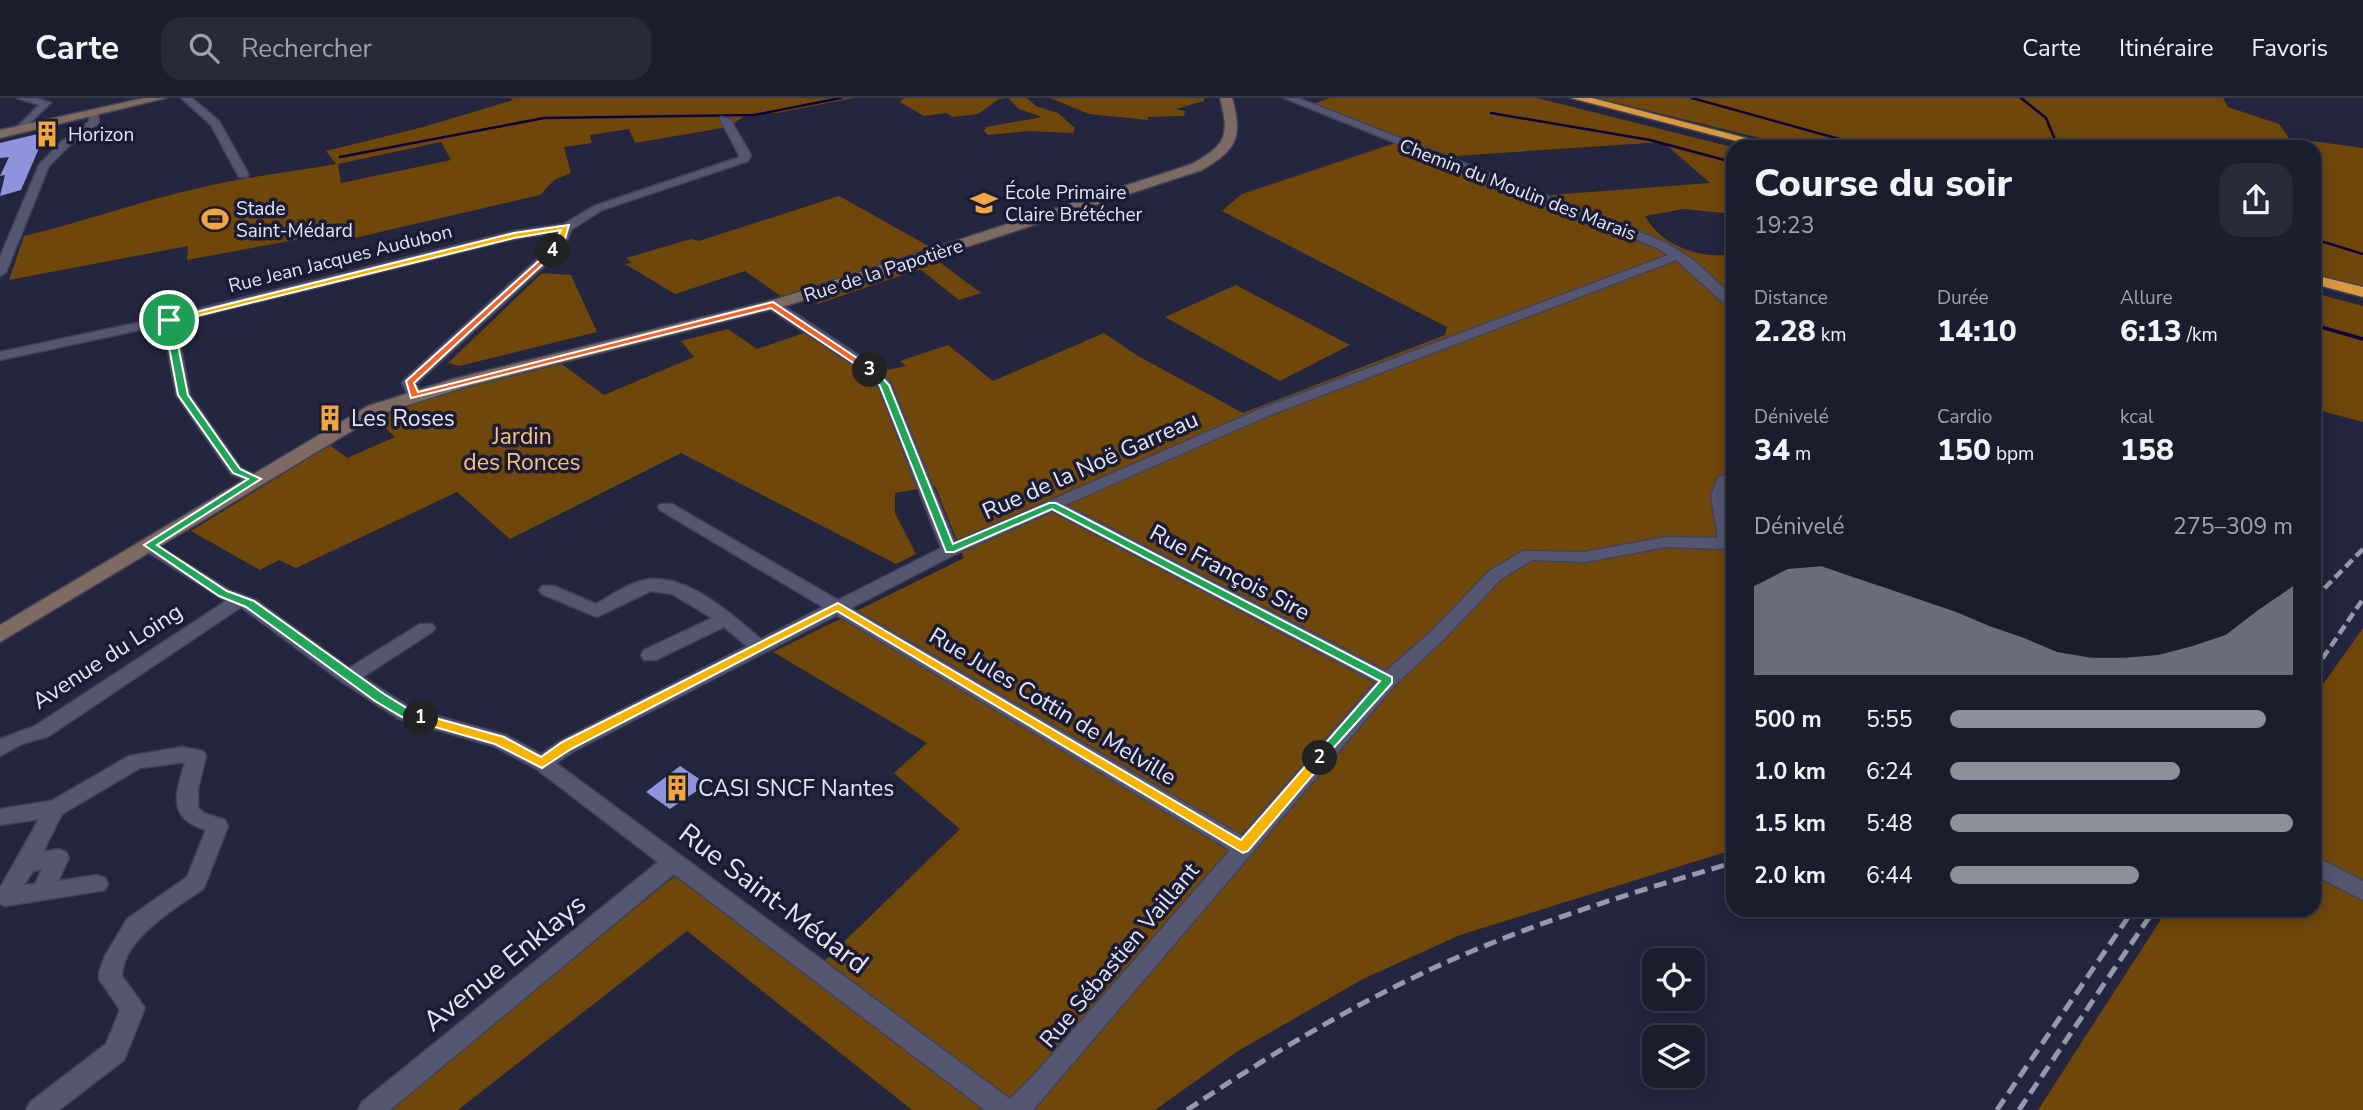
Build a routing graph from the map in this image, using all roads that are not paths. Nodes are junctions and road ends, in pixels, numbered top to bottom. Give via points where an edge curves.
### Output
1 (22, 98) edge
2 (186, 98) edge
3 (1226, 98) edge
4 (1289, 98) edge
5 (1557, 98) edge
6 (1577, 98) edge
7 (154, 99) edge
8 (94, 115) junction
9 (725, 119) dead end
10 (19, 130) junction
11 (0, 132) edge
12 (1726, 140) edge
13 (1747, 140) edge
14 (243, 175) dead end
15 (567, 227) junction
16 (1678, 254) junction
17 (0, 272) edge
18 (2321, 282) edge
19 (2321, 288) edge
20 (2363, 292) edge
21 (1726, 298) edge
22 (2363, 298) edge
23 (773, 305) junction
24 (169, 320) junction
25 (0, 356) edge
26 (415, 396) junction
27 (256, 479) junction
28 (1726, 480) edge
29 (1052, 505) junction
30 (666, 507) dead end
31 (1726, 528) edge
32 (149, 545) junction
33 (1726, 547) edge
34 (950, 550) junction
35 (548, 590) dead end
36 (240, 600) junction
37 (838, 607) junction
38 (726, 619) junction
39 (426, 628) dead end
40 (0, 635) edge
41 (759, 647) junction
42 (650, 655) dead end
43 (349, 677) junction
44 (1388, 680) junction
45 (0, 749) edge
46 (542, 763) junction
47 (55, 808) junction
48 (0, 817) edge
49 (1243, 848) junction
50 (675, 860) junction
51 (26, 863) junction
52 (2321, 868) edge
53 (97, 884) dead end
54 (2363, 891) edge
55 (42, 892) junction
56 (39, 1110) edge
57 (371, 1110) edge
58 (1005, 1110) edge
59 (1016, 1110) edge

1 - 10 street via 46,103
2 - 14 street via 215,123
3 - 23 street, Rue de la Papotière via 1234,128 1229,145 1197,167
4 - 16 street, Chemin du Moulin des Marais
5 - 12 highway
6 - 13 highway
7 - 8 street
8 - 10 street
8 - 17 street via 94,122 44,165
9 - 15 street via 747,155 744,159 598,208
10 - 11 street
15 - 24 street, Rue Jean Jacques Audubon via 514,235
15 - 26 street via 559,246 409,383
16 - 21 street, Chemin du Moulin des Marais
16 - 29 street, Rue de la Noë Garreau via 1265,412
18 - 20 highway
19 - 22 highway
23 - 26 street, Rue de la Papotière
23 - 34 street via 864,366 884,385
24 - 25 street, Rue Jean Jacques Audubon
24 - 27 street via 183,395 236,471
26 - 27 street, Rue de la Papotière via 374,410
27 - 32 street, Rue de la Papotière
28 - 31 street via 1719,495
29 - 34 street, Rue de la Noë Garreau
29 - 44 street, Rue François Sire
30 - 37 street, Rue Jules Cottin de Melville
32 - 36 street, Rue Saint-Médard via 223,594
32 - 40 street, Rue de la Papotière
33 - 44 street, Rue Sébastien Vaillant via 1666,542 1585,557 1530,555 1495,575
34 - 37 street, Rue de la Noë Garreau
35 - 38 street via 597,611 626,593 653,585 669,586
36 - 43 street, Rue Saint-Médard
36 - 45 street, Avenue du Loing via 42,731
37 - 41 street, Rue de la Noë Garreau
37 - 49 street, Rue Jules Cottin de Melville
38 - 41 street
38 - 42 street
39 - 43 street
41 - 46 street, Rue de la Noë Garreau
43 - 46 street, Rue Saint-Médard via 406,714 499,740
44 - 49 street, Rue Sébastien Vaillant
46 - 50 street, Rue Saint-Médard
47 - 48 street
47 - 51 street
47 - 56 street via 126,764 192,754 196,762 187,787 190,810 218,826 195,883 135,926 116,956 111,979 133,1008 115,1052
49 - 59 street, Rue Sébastien Vaillant
50 - 57 street, Avenue Enklays
50 - 58 street, Rue Saint-Médard
51 - 55 street via 58,858
51 - 55 street via 6,897
52 - 54 street
53 - 55 street

